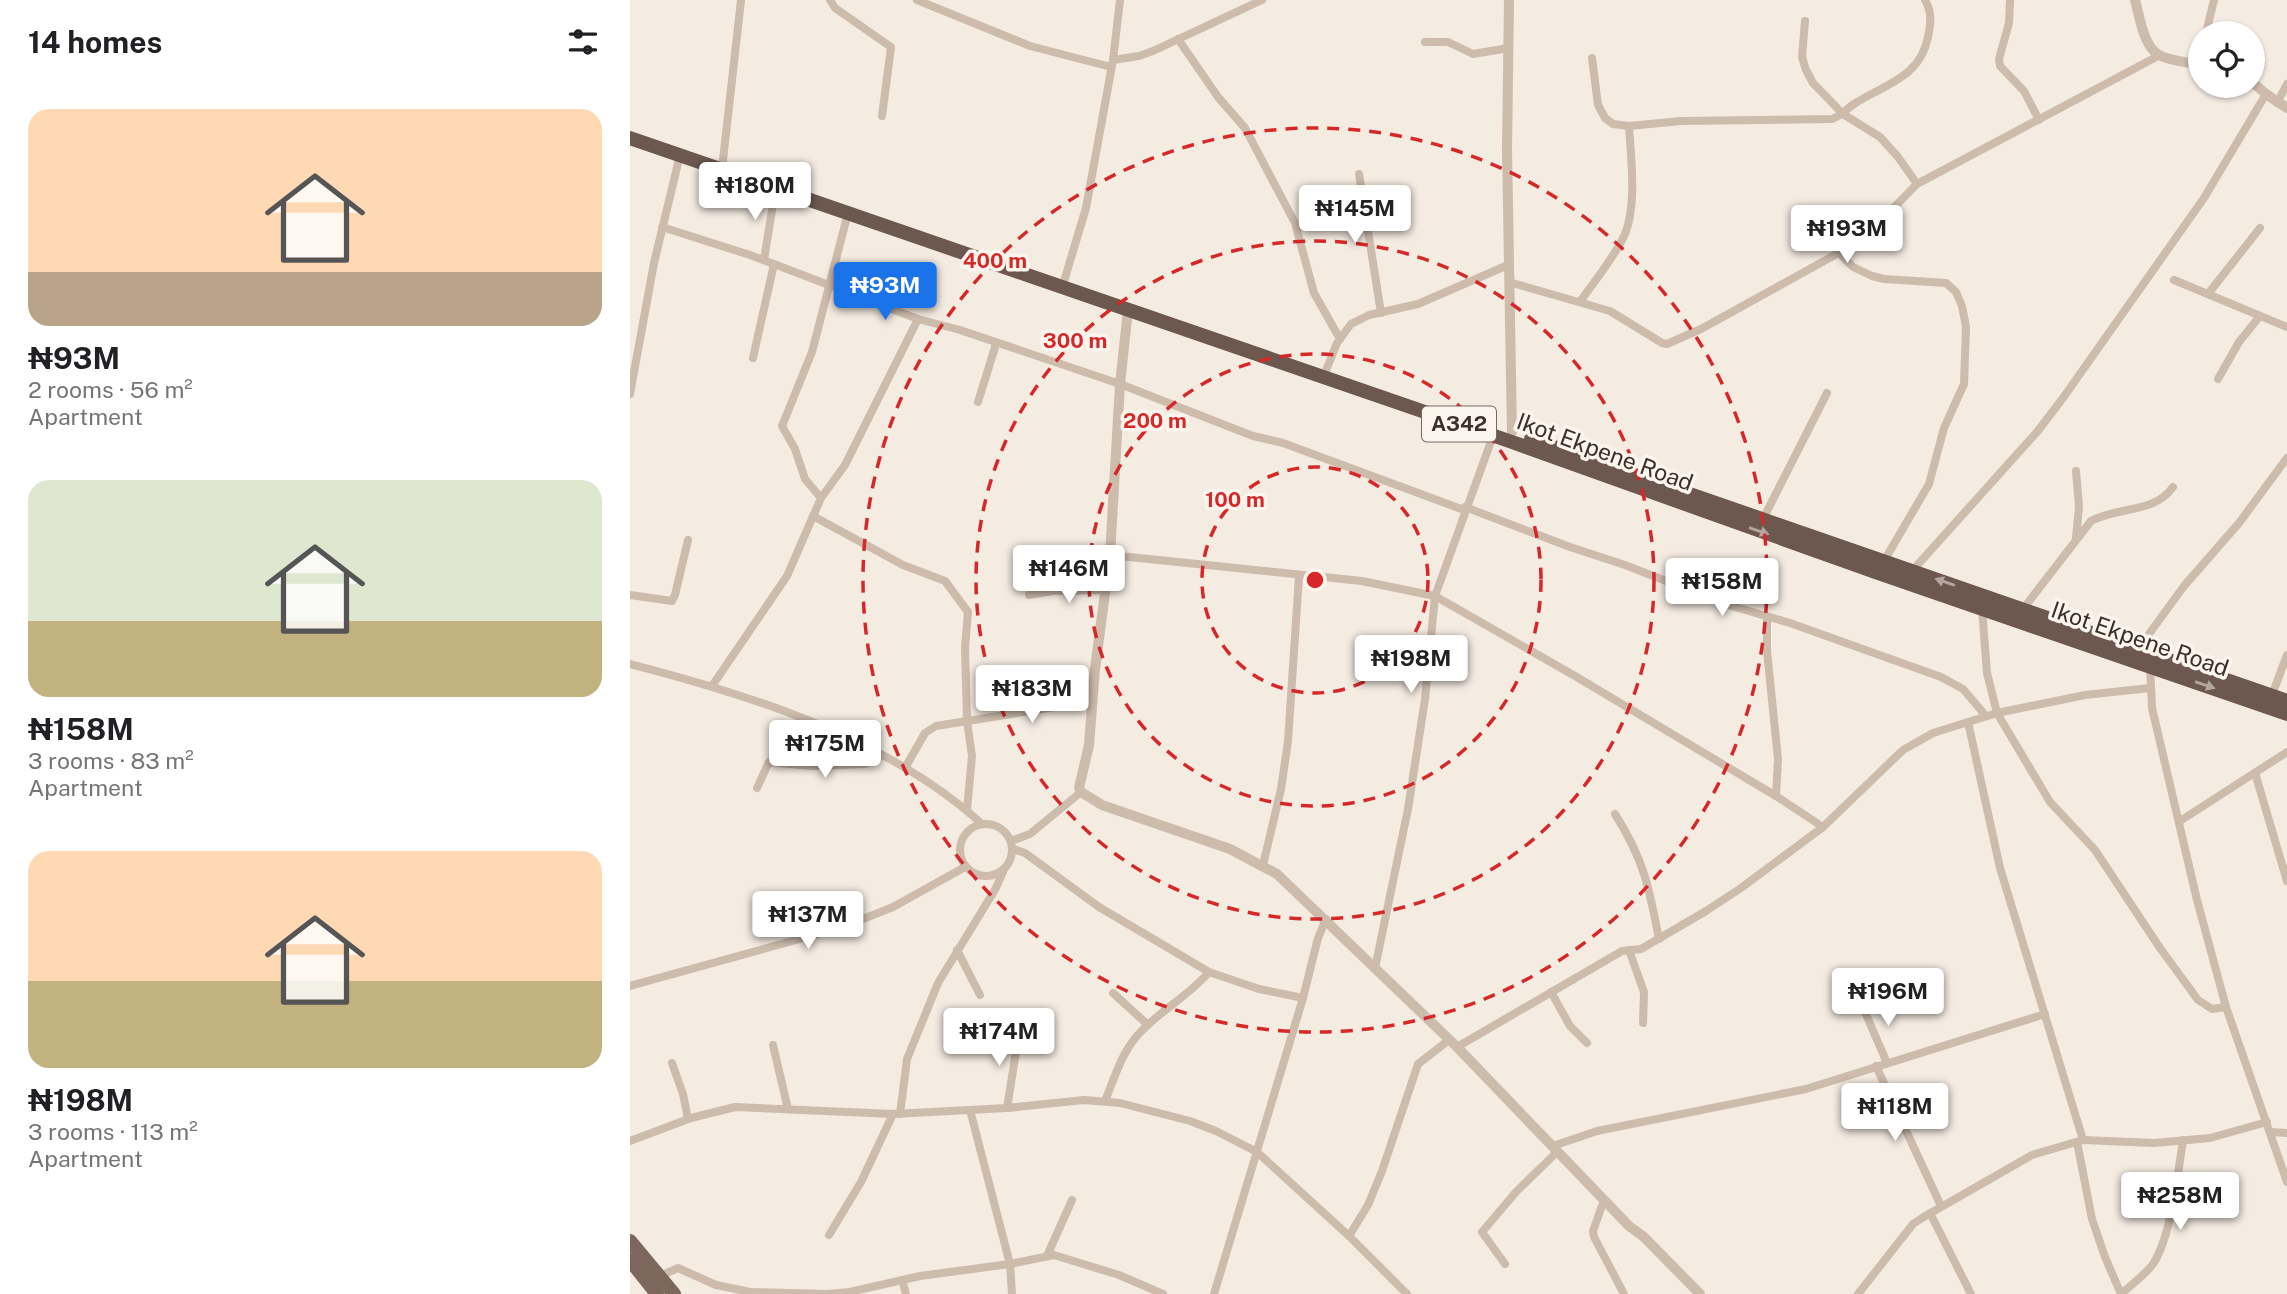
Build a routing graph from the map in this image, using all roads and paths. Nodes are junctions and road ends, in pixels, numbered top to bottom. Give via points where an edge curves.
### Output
1 (741, 0) edge
2 (830, 0) edge
3 (917, 0) edge
4 (1119, 0) edge
5 (1262, 0) edge
6 (1509, 0) edge
7 (1925, 0) edge
8 (2010, 0) edge
9 (2135, 0) edge
10 (2214, 0) edge
11 (1805, 21) dead end
12 (2209, 21) edge
13 (1178, 39) junction
14 (1425, 42) dead end
15 (1509, 48) junction
16 (2160, 55) junction
17 (1592, 58) dead end
18 (2188, 60) edge
19 (1112, 64) junction
20 (2287, 84) edge
21 (2266, 94) joint
22 (2282, 105) edge
23 (1843, 114) junction
24 (882, 116) dead end
25 (2039, 120) junction
26 (1629, 126) junction
27 (630, 128) edge
28 (630, 138) edge
29 (680, 155) junction
30 (723, 165) junction
31 (1359, 174) dead end
32 (776, 184) junction
33 (1917, 184) junction
34 (848, 214) junction
35 (662, 227) junction
36 (2260, 228) dead end
37 (1839, 253) junction
38 (764, 260) junction
39 (774, 264) junction
40 (1508, 265) junction
41 (2174, 280) dead end
42 (1509, 282) junction
43 (1064, 284) junction
44 (831, 287) junction
45 (2208, 294) junction
46 (1580, 302) junction
47 (1128, 310) junction
48 (1381, 313) junction
49 (2260, 316) junction
50 (918, 319) junction
51 (2287, 327) edge
52 (1340, 339) junction
53 (996, 344) junction
54 (633, 358) edge
55 (753, 358) dead end
56 (1325, 374) junction
57 (2218, 379) dead end
58 (1120, 384) junction
59 (1827, 393) dead end
60 (630, 394) edge
61 (978, 402) dead end
62 (1512, 432) junction
63 (1493, 436) junction
64 (2287, 458) edge
65 (2076, 471) dead end
66 (2173, 487) dead end
67 (821, 498) junction
68 (1465, 509) junction
69 (813, 516) junction
70 (1762, 519) junction
71 (688, 540) dead end
72 (2076, 540) junction
73 (1110, 555) junction
74 (1884, 561) junction
75 (1912, 571) junction
76 (1299, 576) junction
77 (1106, 590) junction
78 (630, 595) edge
79 (1029, 596) dead end
80 (1435, 596) junction
81 (1982, 608) junction
82 (2023, 609) junction
83 (1767, 617) junction
84 (2138, 649) junction
85 (2287, 655) edge
86 (630, 664) edge
87 (2150, 666) junction
88 (712, 686) junction
89 (2150, 688) junction
90 (2272, 695) junction
91 (1092, 701) junction
92 (2287, 701) edge
93 (1997, 713) junction
94 (2287, 714) edge
95 (1986, 716) junction
96 (967, 721) junction
97 (1968, 722) junction
98 (2287, 752) edge
99 (881, 756) junction
100 (905, 768) junction
101 (2255, 773) junction
102 (757, 788) dead end
103 (1081, 792) junction
104 (1776, 796) junction
105 (967, 810) junction
106 (1615, 814) dead end
107 (2180, 821) junction
108 (982, 824) junction
109 (1822, 827) junction
110 (1012, 845) junction
111 (1263, 864) junction
112 (965, 867) junction
113 (1003, 872) junction
114 (2287, 881) edge
115 (1326, 919) junction
116 (1659, 939) junction
117 (957, 950) junction
118 (1629, 950) junction
119 (1375, 968) junction
120 (1209, 972) junction
121 (630, 986) edge
122 (1551, 992) junction
123 (1113, 993) dead end
124 (980, 995) dead end
125 (1303, 998) junction
126 (1862, 1005) dead end
127 (2226, 1007) junction
128 (2045, 1014) junction
129 (1643, 1023) dead end
130 (1148, 1025) junction
131 (1019, 1033) dead end
132 (1587, 1043) dead end
133 (1453, 1044) junction
134 (773, 1045) dead end
135 (672, 1063) dead end
136 (1887, 1063) junction
137 (1876, 1066) junction
138 (1105, 1101) junction
139 (1007, 1108) junction
140 (788, 1109) junction
141 (970, 1110) junction
142 (896, 1114) junction
143 (688, 1119) junction
144 (2267, 1122) junction
145 (2270, 1132) junction
146 (2287, 1133) edge
147 (2183, 1140) junction
148 (630, 1141) edge
149 (2080, 1141) junction
150 (1555, 1149) junction
151 (1257, 1152) junction
152 (2287, 1182) edge
153 (1072, 1200) dead end
154 (1604, 1200) junction
155 (1941, 1206) junction
156 (1930, 1213) junction
157 (829, 1235) dead end
158 (1349, 1236) junction
159 (630, 1241) edge
160 (1047, 1256) junction
161 (630, 1260) edge
162 (1010, 1264) junction
163 (1505, 1264) dead end
164 (660, 1276) junction
165 (902, 1280) junction
166 (657, 1294) edge
167 (674, 1294) edge
168 (906, 1294) edge
169 (1012, 1294) edge
170 (1163, 1294) edge
171 (1214, 1294) edge
172 (1407, 1294) edge
173 (1624, 1294) edge
174 (1700, 1294) edge
175 (1858, 1294) edge
176 (1971, 1294) edge

1 - 30 street
2 - 24 street via 891,47
3 - 19 street via 1030,46
4 - 19 street
5 - 13 street
6 - 15 street
7 - 23 street via 1931,24 1925,51 1915,66
8 - 25 street via 2000,66 2024,91
9 - 16 street via 2148,42
10 - 12 street
11 - 23 street via 1802,57 1806,70
13 - 19 street
13 - 52 street via 1245,128 1295,223 1314,293
14 - 15 street via 1448,42 1473,54
15 - 40 street
16 - 18 street
16 - 25 street
17 - 26 street via 1600,110 1613,124
19 - 43 street via 1086,208
20 - 22 street
21 - 22 street
21 - 75 street via 2204,198 2056,407
23 - 26 street via 1832,119
23 - 33 street via 1880,137
25 - 33 street
26 - 46 street via 1631,180 1624,236
27 - 30 highway, Ikot Ekpene Road / A342
28 - 29 highway, Ikot Ekpene Road / A342
29 - 30 highway, Ikot Ekpene Road / A342
29 - 35 street
30 - 32 highway, Ikot Ekpene Road / A342
31 - 48 street
32 - 34 highway, Ikot Ekpene Road / A342
32 - 38 street
32 - 43 highway, Ikot Ekpene Road / A342
33 - 37 street via 1868,234
34 - 43 highway, Ikot Ekpene Road / A342
34 - 44 street
35 - 38 street
35 - 54 street
36 - 45 street
37 - 46 street via 1667,344 1611,311
37 - 74 street via 1872,276 1947,283 1956,292 1966,327 1964,384 1944,428 1929,484
38 - 39 street
39 - 44 street
39 - 55 street
40 - 42 street
40 - 48 street via 1418,303
41 - 45 street
42 - 46 street
42 - 62 street
43 - 47 highway, Ikot Ekpene Road / A342
43 - 56 highway, Ikot Ekpene Road / A342
44 - 50 street
44 - 67 street via 812,352 782,426 805,479
45 - 49 street
47 - 56 highway, Ikot Ekpene Road / A342
47 - 58 street
48 - 52 street via 1351,324
49 - 51 street
49 - 57 street
50 - 53 street
50 - 67 street via 845,465
52 - 56 street
53 - 58 street
53 - 61 street
54 - 60 street
56 - 62 highway, Ikot Ekpene Road / A342
56 - 63 highway, Ikot Ekpene Road / A342
58 - 68 street via 1253,436
58 - 73 street
59 - 70 street
62 - 70 highway, Ikot Ekpene Road / A342
63 - 68 street
63 -> 81 highway, Ikot Ekpene Road / A342
64 - 84 street
65 - 72 street
66 - 72 street via 2154,504 2091,521
67 - 69 street
68 - 80 street
68 - 83 street
69 - 88 street via 781,585
69 - 96 street via 952,588 969,616
70 - 74 highway, Ikot Ekpene Road / A342
71 - 78 street via 672,601
72 - 82 street
73 - 76 street
73 - 77 street
74 - 75 highway, Ikot Ekpene Road / A342
82 -> 75 highway, Ikot Ekpene Road / A342
76 - 80 street via 1362,581
76 - 111 street via 1288,741
77 - 79 street
77 - 91 street
80 - 104 street
80 - 119 street via 1408,809
81 - 87 highway, Ikot Ekpene Road / A342
81 - 93 street via 1987,673
82 - 84 highway, Ikot Ekpene Road / A342
83 - 95 street via 1941,677 1963,689
83 - 104 street via 1778,759
84 - 90 highway, Ikot Ekpene Road / A342
85 - 90 street
86 - 88 street
87 - 89 street
87 -> 94 highway, Ikot Ekpene Road / A342
88 - 99 street via 787,712
89 - 93 street via 2085,695
89 - 107 street
90 - 92 highway, Ikot Ekpene Road / A342
91 - 96 street
91 - 103 street via 1078,786
93 - 95 street
93 - 127 street via 2050,802 2095,850 2198,1000 2212,1009
95 - 97 street
96 - 100 street via 930,729
96 - 105 street via 972,756
97 - 109 street via 1933,733 1903,750
97 - 128 street via 2000,868
98 - 101 street
99 - 100 street
99 - 102 street via 865,764 769,762
100 - 105 street
101 - 107 street
101 - 114 street
103 - 110 street
103 - 111 street via 1125,814
104 - 109 street
105 - 108 street
106 - 116 street via 1633,842 1646,876
107 - 127 street
108 - 110 street via 997,826
108 - 112 street via 961,840
109 - 116 street via 1741,888
110 - 113 street
110 - 120 street via 1099,907
111 - 115 street
112 - 113 street via 982,877
112 - 121 street via 863,919
113 - 117 street
115 - 119 street
115 - 125 street
116 - 118 street
117 - 124 street
117 - 142 street via 938,983 907,1059
118 - 122 street
118 - 129 street via 1644,992
119 - 133 street
120 - 125 street
120 - 130 street via 1195,989
122 - 132 street via 1570,1026
122 - 133 street
123 - 130 street
125 - 151 street
126 - 136 street
127 - 144 street
128 - 136 street
128 - 149 street
130 - 138 street via 1124,1054
131 - 139 street
133 - 150 street
133 - 158 street via 1418,1064 1382,1171
134 - 140 street
135 - 143 street
136 - 137 street
137 - 150 street via 1806,1089 1597,1131
137 - 155 street
138 - 139 street
138 - 151 street via 1190,1121
139 - 141 street
140 - 142 street
140 - 143 street via 735,1107
141 - 142 street
141 - 162 street
142 - 157 street
143 - 148 street
144 - 145 street
144 - 147 street via 2210,1138
145 - 146 street
145 - 152 street
147 - 149 street
147 - 149 street via 2159,1252 2150,1268 2121,1294 2092,1219
149 - 155 street via 2032,1155
150 - 154 street
150 - 163 street via 1482,1232
151 - 158 street
151 - 171 street
153 - 160 street
154 - 173 street via 1594,1237
154 - 174 street
155 - 156 street
156 - 175 street via 1913,1224
156 - 176 street
158 - 172 street
159 - 164 main road
160 - 162 street
160 - 170 street via 1119,1275
161 - 166 main road
162 - 165 street
162 - 169 street
164 - 165 street via 678,1268 716,1285 785,1293 850,1292
164 - 167 main road
165 - 168 street

